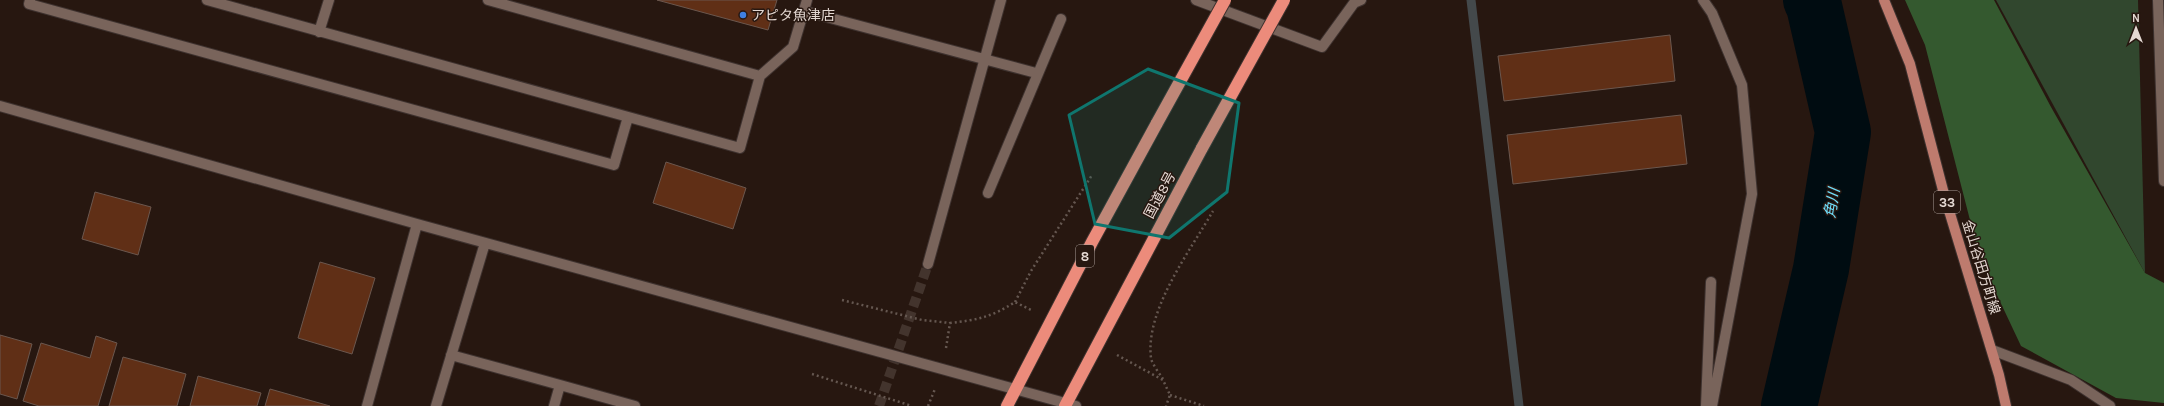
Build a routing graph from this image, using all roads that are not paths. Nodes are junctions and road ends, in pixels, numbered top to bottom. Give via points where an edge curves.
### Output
1 (30, 0) edge
2 (207, 0) edge
3 (329, 0) edge
4 (488, 0) edge
5 (807, 0) edge
6 (1001, 0) edge
7 (1196, 0) edge
8 (1225, 0) edge
9 (1284, 0) edge
10 (1361, 0) edge
11 (1703, 0) edge
12 (1884, 0) edge
13 (2158, 0) edge
14 (804, 11) junction
15 (1061, 19) dead end
16 (320, 32) junction
17 (985, 59) junction
18 (1036, 73) junction
19 (760, 76) junction
20 (0, 106) edge
21 (628, 117) junction
22 (2164, 181) edge
23 (988, 193) dead end
24 (417, 224) junction
25 (485, 243) junction
26 (928, 264) tunnel mouth
27 (1711, 282) dead end
28 (1992, 350) junction
29 (451, 355) junction
30 (560, 385) junction
31 (1016, 390) junction
32 (1069, 405) edge
33 (367, 406) edge
34 (436, 406) edge
35 (554, 406) edge
36 (635, 406) edge
37 (1007, 406) edge
38 (1706, 406) edge
39 (1712, 406) edge
40 (2006, 406) edge
41 (2110, 406) edge

1 - 21 street via 29,4 614,165
2 - 16 street
3 - 16 street
4 - 19 street
5 - 14 street
6 - 17 street
7 - 10 street via 1322,47 1354,3
8 - 31 highway, 8, bridge via 1092,242
9 - 32 highway, 国道8号, bridge via 1202,148
11 - 39 street via 1712,14 1742,85 1752,194
12 - 28 main road, 金山谷田方町線 / 33 via 1910,64 1944,194
13 - 22 street
14 - 17 street
14 - 19 street via 793,47
15 - 18 street
16 - 21 street
17 - 18 street
17 - 26 street
18 - 23 street
19 - 21 street via 740,148
20 - 24 street
24 - 25 street
24 - 33 street
25 - 29 street
25 - 31 street
27 - 38 street
28 - 40 main road, 金山谷田方町線 / 33
28 - 41 street via 2071,380
29 - 30 street
29 - 34 street
30 - 35 street
30 - 36 street
31 - 32 street
31 - 37 highway, 8

